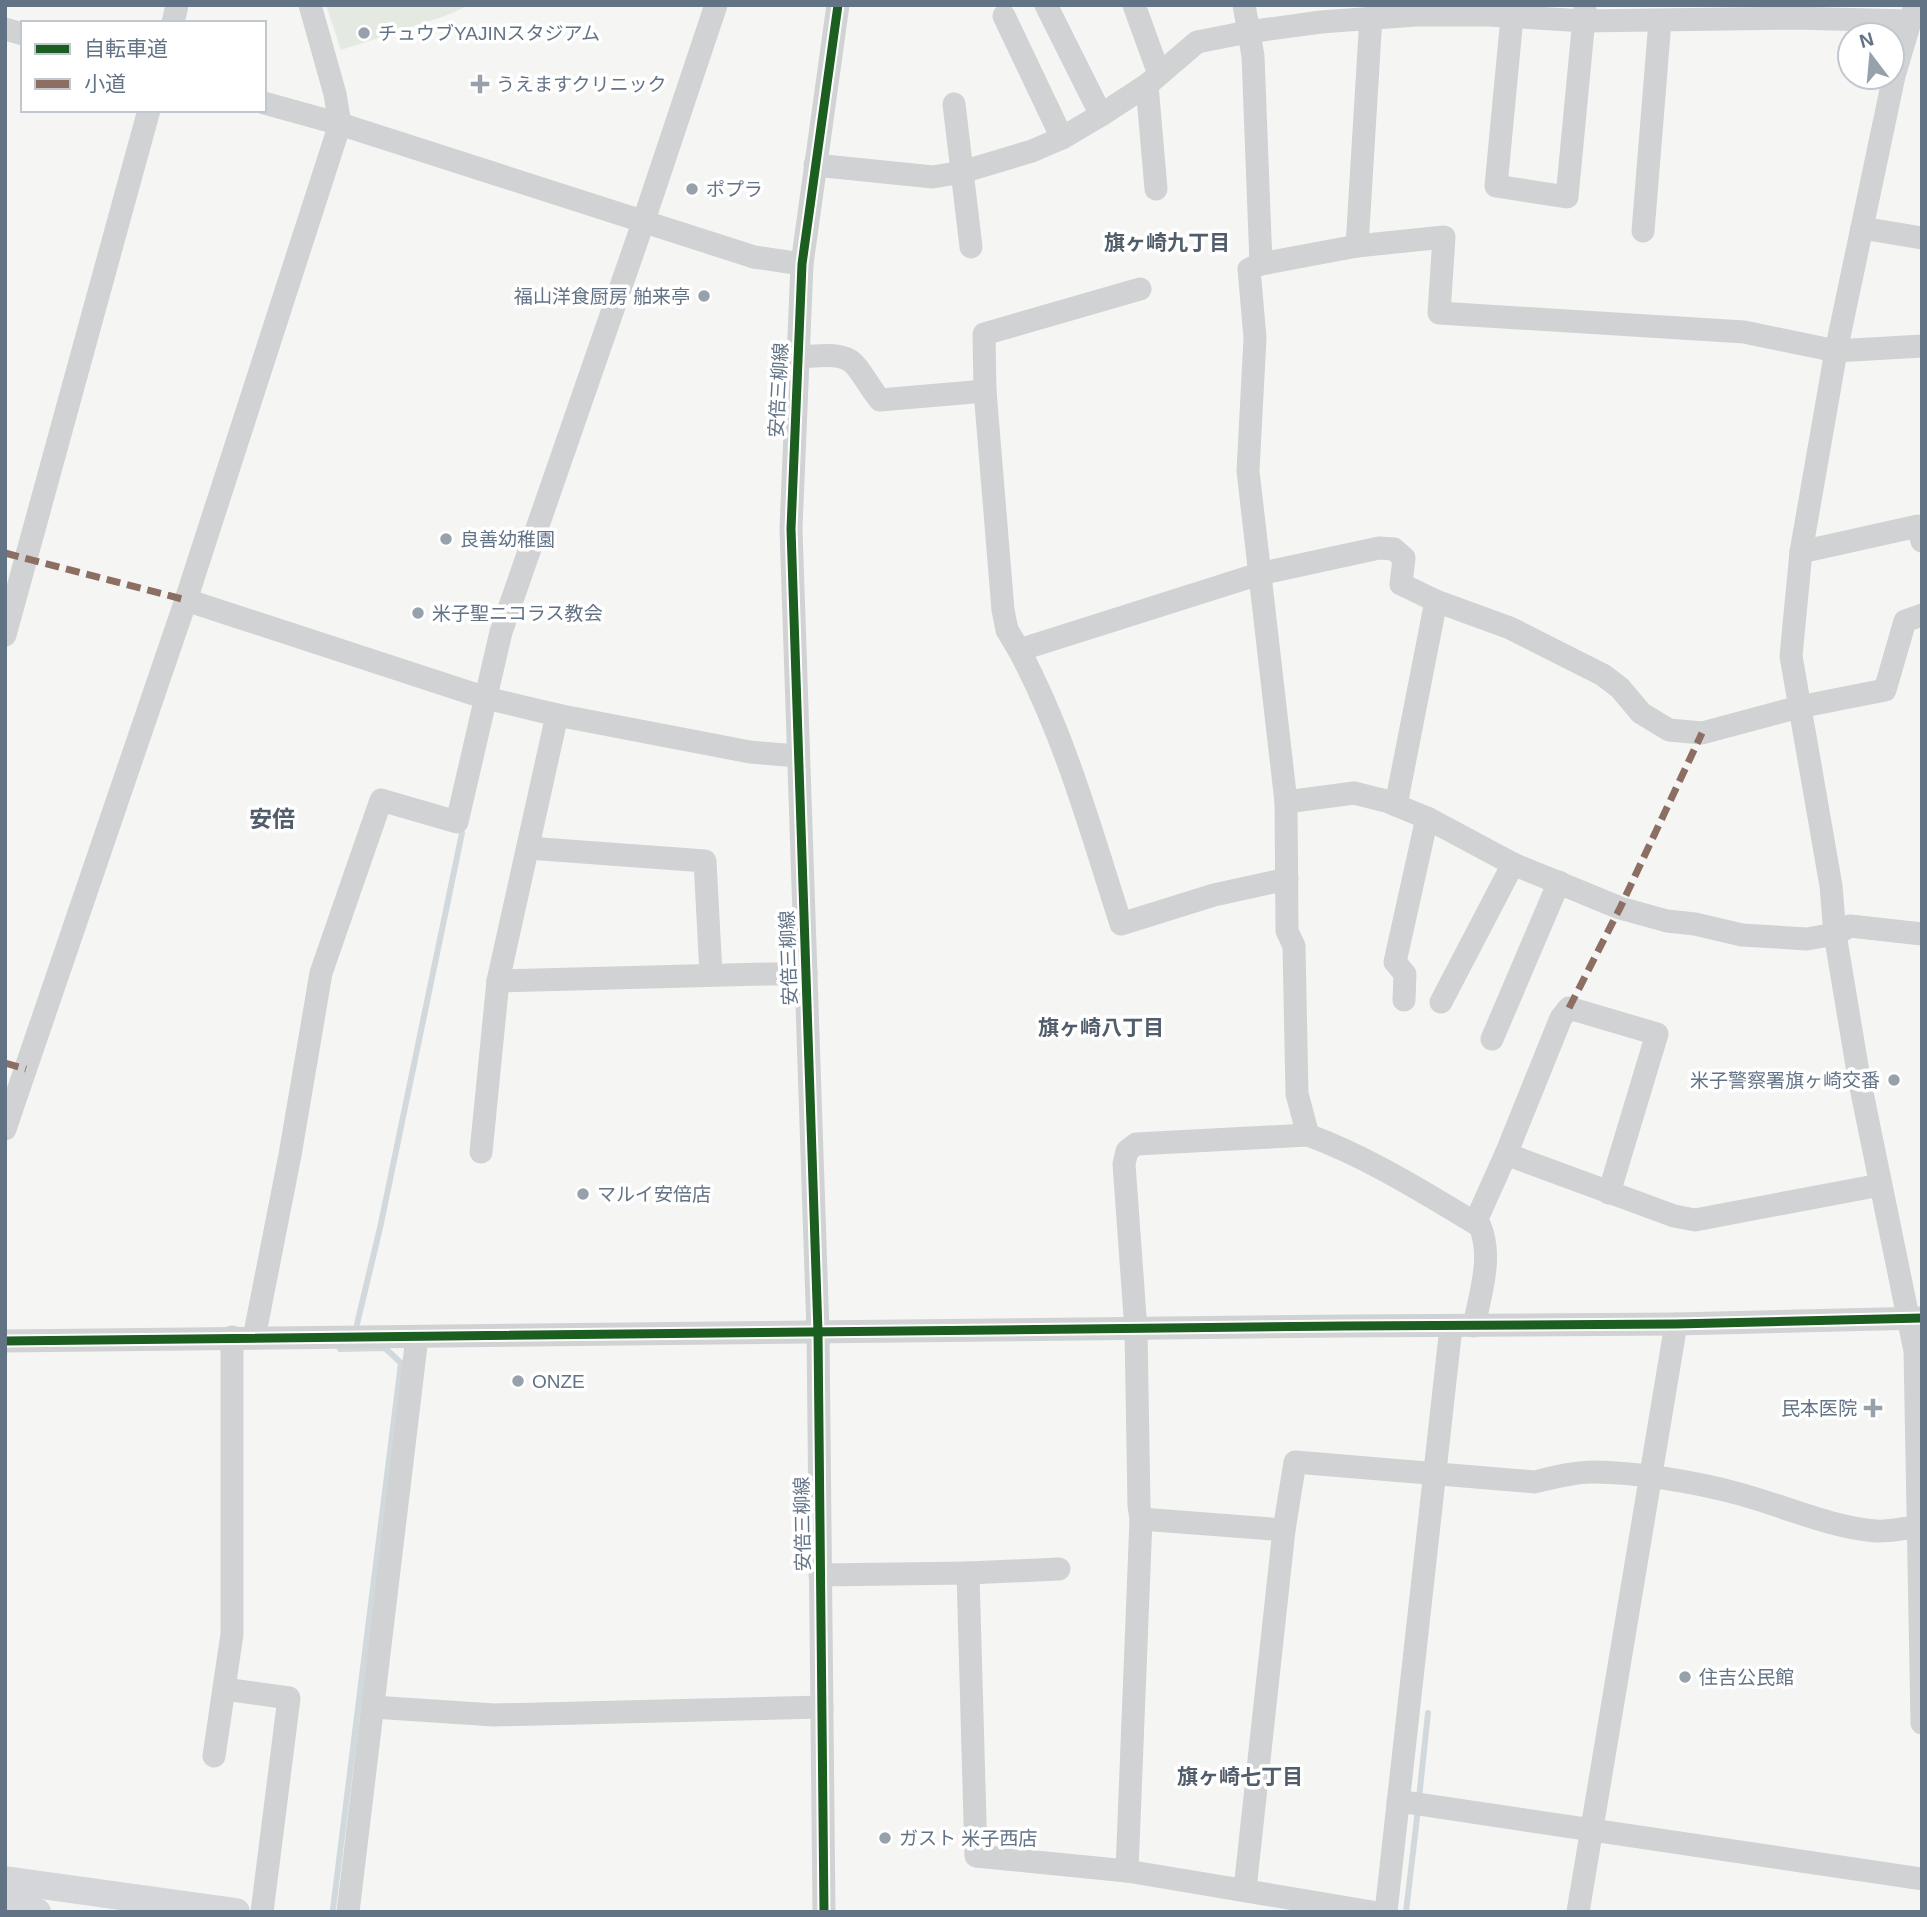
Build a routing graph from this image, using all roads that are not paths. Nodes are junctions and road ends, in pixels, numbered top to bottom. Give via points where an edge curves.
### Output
1 (310, 5) edge
2 (716, 5) edge
3 (838, 5) edge
4 (1046, 5) edge
5 (1134, 5) edge
6 (1244, 5) edge
7 (1416, 10) edge
8 (1742, 12) edge
9 (1584, 13) edge
10 (1912, 13) edge
11 (1646, 15) edge
12 (1004, 16) dead end
13 (1512, 17) junction
14 (1371, 18) junction
15 (1248, 32) junction
16 (1153, 79) junction
17 (266, 104) edge
18 (954, 104) dead end
19 (148, 112) edge
20 (1101, 115) junction
21 (340, 124) junction
22 (1062, 138) junction
23 (815, 165) junction
24 (962, 172) junction
25 (1156, 189) dead end
26 (643, 223) junction
27 (1862, 228) junction
28 (1643, 231) dead end
29 (1922, 238) edge
30 (1357, 246) junction
31 (971, 247) dead end
32 (802, 264) junction
33 (1261, 264) junction
34 (1140, 289) dead end
35 (1922, 346) edge
36 (1836, 351) junction
37 (797, 357) junction
38 (985, 391) junction
39 (1922, 541) edge
40 (1801, 552) junction
41 (1259, 574) junction
42 (186, 600) junction
43 (1436, 601) junction
44 (1922, 615) edge
45 (5, 635) edge
46 (1019, 650) junction
47 (486, 698) junction
48 (1799, 708) junction
49 (557, 715) junction
50 (797, 756) junction
51 (1286, 802) junction
52 (1396, 805) junction
53 (1427, 818) junction
54 (528, 848) junction
55 (1513, 864) junction
56 (1287, 879) junction
57 (1559, 882) junction
58 (1835, 934) junction
59 (1922, 934) edge
60 (806, 973) junction
61 (711, 974) junction
62 (498, 981) junction
63 (1404, 1000) dead end
64 (1441, 1002) dead end
65 (1492, 1039) dead end
66 (5, 1129) edge
67 (1307, 1135) junction
68 (481, 1152) dead end
69 (1506, 1154) junction
70 (1880, 1185) junction
71 (1609, 1193) junction
72 (1475, 1223) junction
73 (1915, 1318) edge
74 (1676, 1324) junction
75 (1474, 1326) junction
76 (1451, 1327) junction
77 (1136, 1330) junction
78 (818, 1332) junction
79 (416, 1337) junction
80 (243, 1338) junction
81 (5, 1341) edge
82 (1435, 1474) junction
83 (1648, 1477) junction
84 (1141, 1519) junction
85 (1284, 1530) junction
86 (1919, 1535) edge
87 (1059, 1569) dead end
88 (968, 1573) junction
89 (820, 1575) junction
90 (224, 1689) junction
91 (373, 1707) junction
92 (822, 1707) junction
93 (1922, 1723) edge
94 (214, 1756) dead end
95 (1398, 1801) junction
96 (1592, 1831) junction
97 (1127, 1871) junction
98 (1922, 1879) edge
99 (1254, 1898) edge
100 (6, 1902) edge
101 (37, 1912) edge
102 (236, 1912) edge
103 (262, 1912) edge
104 (348, 1912) edge
105 (824, 1912) edge
106 (1372, 1912) edge
107 (1386, 1912) edge
108 (1578, 1912) edge

1 - 21 street
2 - 26 street
3 - 23 street, 安倍三柳線
4 - 20 street
5 - 16 street
6 - 15 street
7 - 13 street
7 - 14 street
8 - 10 street
8 - 11 street
9 - 11 street
9 - 13 street
9 - 13 street via 1567,197 1496,186
10 - 27 street
11 - 28 street
12 - 22 street
14 - 15 street
14 - 30 street
15 - 16 street via 1197,42
15 - 33 street via 1253,56
16 - 20 street
16 - 25 street
17 - 21 street
18 - 24 street
19 - 45 street
20 - 22 street
21 - 26 street
21 - 42 street
22 - 24 street
23 - 24 street via 933,177
23 - 32 street, 安倍三柳線
24 - 31 street
26 - 32 street via 754,257
26 - 47 street via 501,632
27 - 29 street
27 - 36 street
30 - 33 street
30 - 36 street via 1444,237 1439,313 1744,332
32 - 37 street, 安倍三柳線
33 - 41 street via 1250,270 1255,338 1248,471
34 - 38 street via 984,334
35 - 36 street
36 - 40 street
37 - 38 street via 838,356 853,363 880,400
37 - 50 street, 安倍三柳線 via 791,529
38 - 46 street via 1003,610 1007,630
39 - 40 street via 1918,526
40 - 48 street via 1791,656
41 - 43 street via 1379,548 1394,549 1404,558 1401,584
41 - 46 street
41 - 51 street
42 - 47 street
42 - 66 street
43 - 48 street via 1510,628 1603,675 1641,713 1670,730 1702,733
43 - 52 street
44 - 48 street via 1905,621 1885,690
46 - 56 street via 1040,688 1075,779 1121,924 1214,895
47 - 49 street
47 - 80 street via 457,822 381,800 321,973 290,1156
48 - 58 street via 1831,886
49 - 50 street via 750,752
49 - 54 street
50 - 60 street, 安倍三柳線
51 - 52 street via 1354,793
51 - 56 street
52 - 53 street
53 - 55 street
53 - 63 street via 1395,962 1405,974
54 - 61 street via 705,861
54 - 62 street
55 - 57 street
55 - 64 street
56 - 67 street via 1287,931 1294,946 1297,1094
57 - 58 street via 1619,908 1667,921 1742,935 1807,939
57 - 65 street
58 - 59 street via 1850,926
58 - 70 street
60 - 61 street
60 - 78 street, 安倍三柳線
61 - 62 street
62 - 68 street
67 - 72 street via 1343,1149
67 - 77 street via 1136,1144 1126,1151
69 - 71 street
69 - 71 street via 1569,1008 1657,1034
69 - 72 street
70 - 71 street via 1695,1220
70 - 73 street
72 - 75 street via 1486,1240 1487,1258
73 - 74 street
73 - 86 street
74 - 75 street
74 - 83 street
75 - 76 street
76 - 77 street
76 - 82 street
77 - 78 street
77 - 84 street
78 - 79 street
78 - 89 street, 安倍三柳線
79 - 80 street
79 - 91 street
80 - 81 street
80 - 90 street via 232,1634
82 - 83 street via 1535,1482 1594,1472
82 - 85 street via 1295,1462
82 - 95 street
83 - 86 street via 1738,1493 1846,1527
83 - 96 street
84 - 85 street
84 - 97 street
85 - 99 street
86 - 93 street
87 - 88 street
88 - 89 street
88 - 97 street via 976,1856
89 - 92 street, 安倍三柳線
90 - 94 street
90 - 103 street via 289,1698
91 - 92 street via 494,1715
91 - 104 street
92 - 105 street, 安倍三柳線
95 - 96 street
95 - 107 street
96 - 98 street
96 - 108 street
97 - 99 street
99 - 106 street
100 - 101 main road
100 - 102 main road

